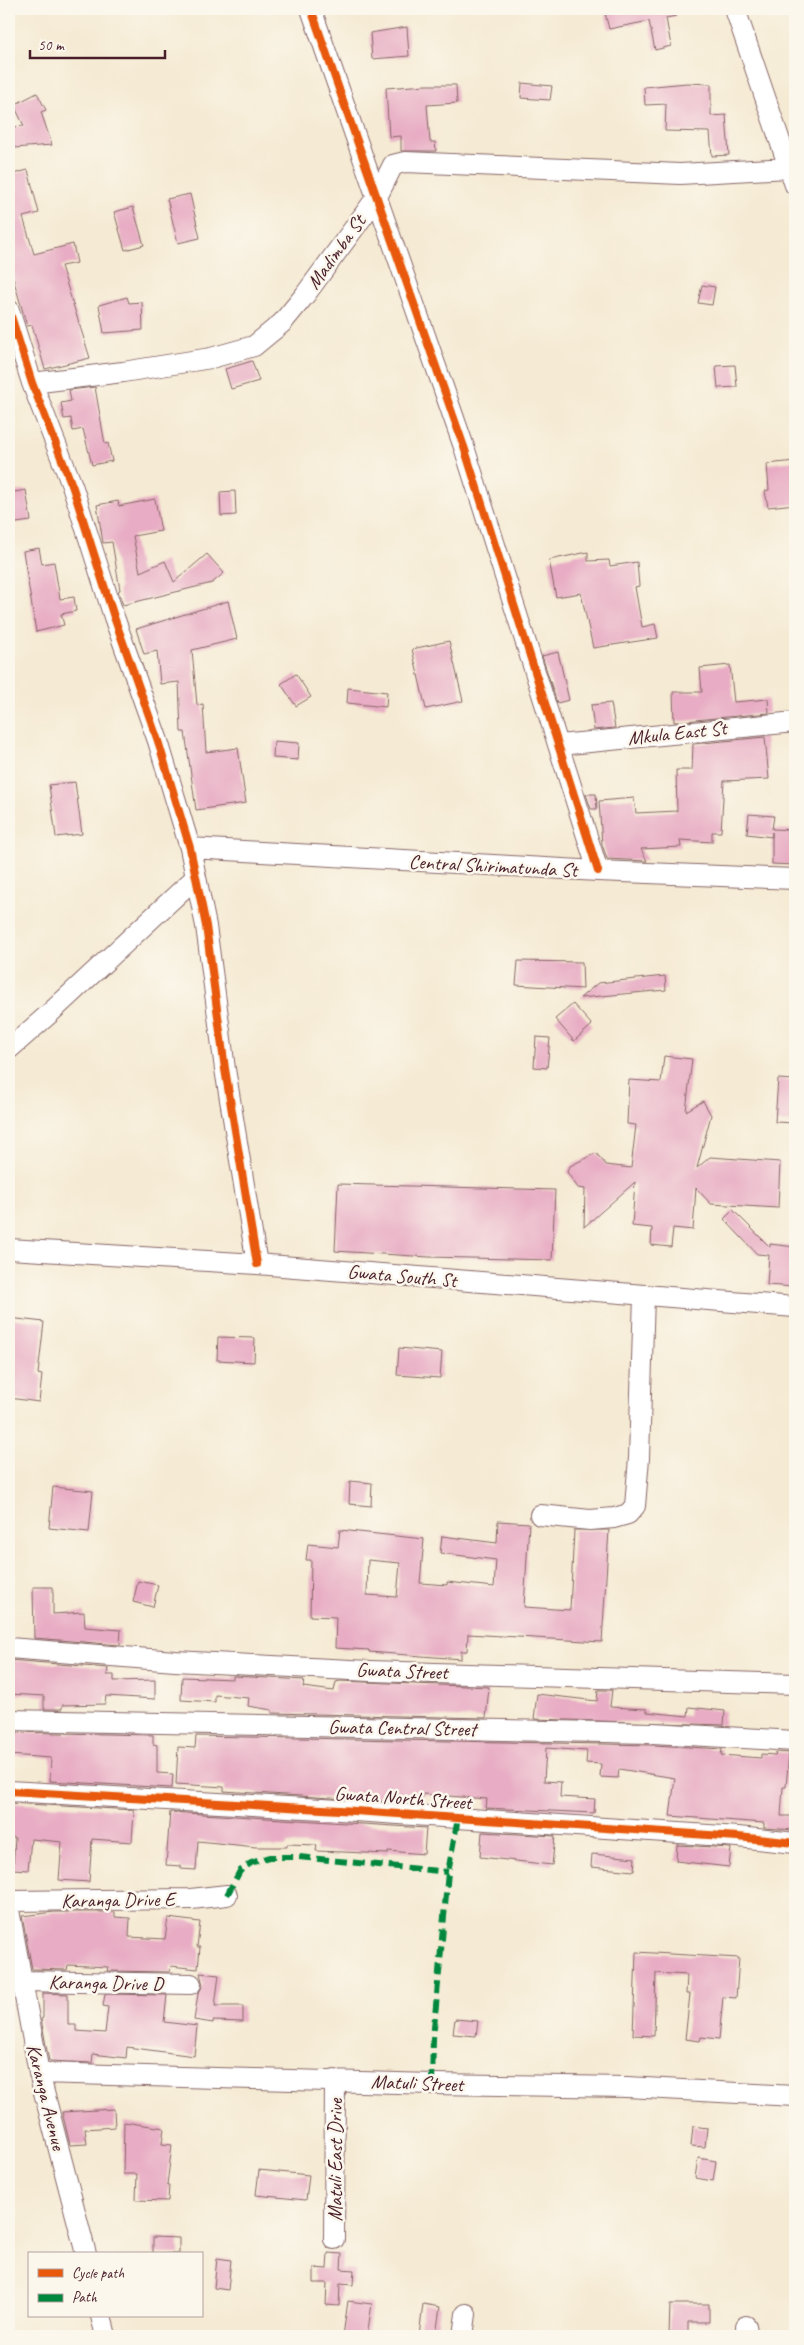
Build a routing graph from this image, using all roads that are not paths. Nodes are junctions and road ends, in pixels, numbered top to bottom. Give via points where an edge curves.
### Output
1 (311, 9) edge
2 (735, 9) edge
3 (792, 176) edge
4 (377, 197) junction
5 (9, 310) edge
6 (32, 383) junction
7 (795, 722) edge
8 (559, 744) junction
9 (190, 848) junction
10 (598, 871) junction
11 (196, 877) junction
12 (795, 879) edge
13 (9, 1048) edge
14 (9, 1249) edge
15 (257, 1264) junction
16 (644, 1295) junction
17 (795, 1307) edge
18 (540, 1515) dead end
19 (9, 1648) edge
20 (795, 1684) edge
21 (9, 1720) edge
22 (795, 1741) edge
23 (9, 1790) edge
24 (795, 1843) edge
25 (227, 1895) dead end
26 (9, 1901) edge
27 (9, 1910) edge
28 (22, 1981) junction
29 (191, 1984) dead end
30 (18, 2019) edge
31 (39, 2073) junction
32 (335, 2080) junction
33 (795, 2096) edge
34 (334, 2239) dead end
35 (85, 2252) edge
36 (466, 2314) dead end
37 (102, 2318) edge
38 (106, 2336) edge
39 (463, 2336) edge

1 - 4 street
2 - 3 street
3 - 4 street, Madimba St via 405,162 393,166
4 - 6 street, Madimba St via 282,323 254,346 211,358
4 - 8 street via 464,448
5 - 6 street
6 - 9 street via 73,488 158,741
7 - 8 street, Mkula East St
8 - 10 street
9 - 10 street, Central Shirimatunda St
9 - 11 street
10 - 12 street, Central Shirimatunda St
11 - 13 street
11 - 15 street
14 - 15 street, Gwata South St
15 - 16 street, Gwata South St
16 - 17 street, Gwata South St
16 - 18 street via 636,1506 628,1514 614,1518 590,1520
19 - 20 street, Gwata Street via 175,1661 370,1670
21 - 22 street, Gwata Central Street via 653,1733
23 - 24 street, Gwata North Street
25 - 26 street, Karanga Drive E via 191,1899
27 - 28 street, Karanga Avenue
28 - 29 street, Karanga Drive D
28 - 30 street, Karanga Avenue
30 - 31 street, Karanga Avenue
31 - 32 street, Matuli Street
31 - 35 street, Karanga Avenue
32 - 33 street, Matuli Street via 627,2087
32 - 34 street, Matuli East Drive
36 - 39 street
37 - 38 street

